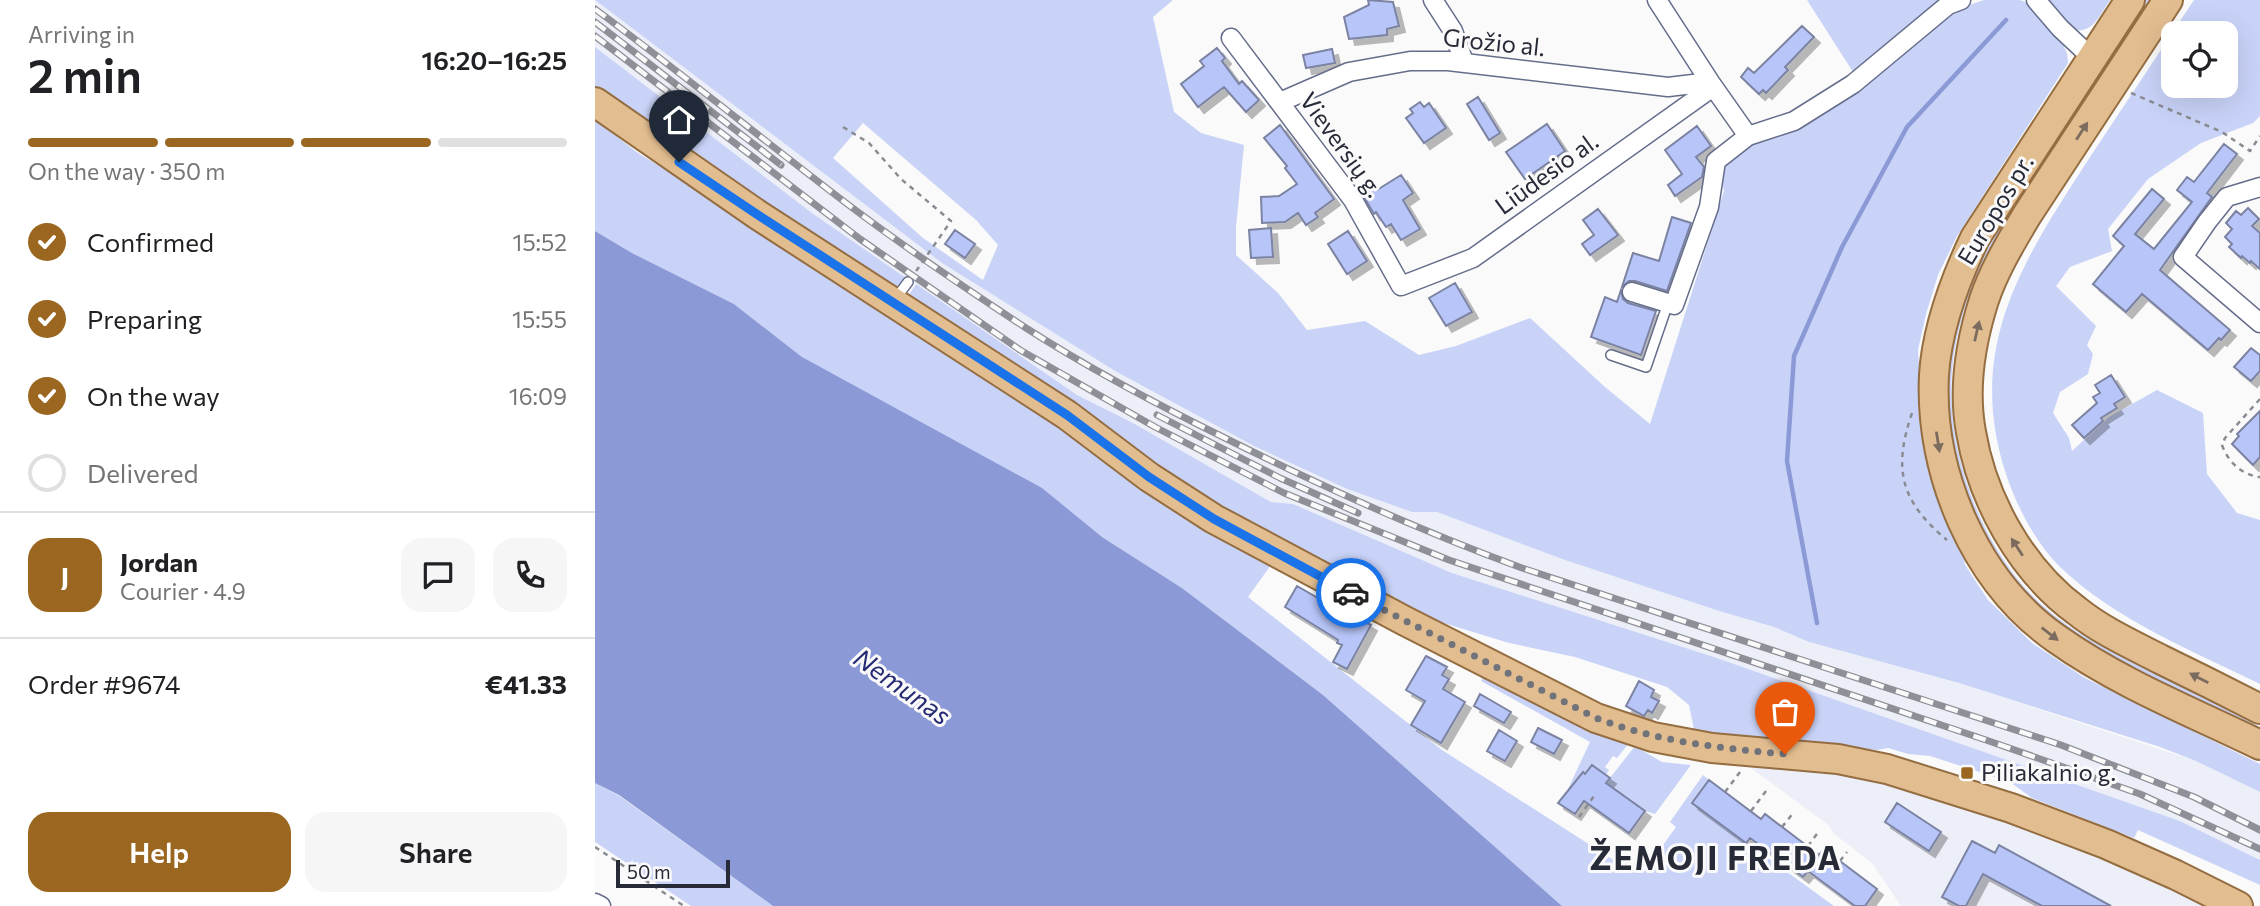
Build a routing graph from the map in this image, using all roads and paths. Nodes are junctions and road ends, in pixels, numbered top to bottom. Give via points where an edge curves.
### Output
1 (1433, 0) edge
2 (1657, 0) edge
3 (1961, 0) edge
4 (2036, 0) edge
5 (2130, 0) edge
6 (2168, 0) edge
7 (1231, 38) dead end
8 (2092, 58) junction
9 (1464, 62) junction
10 (1711, 84) junction
11 (2128, 92) dead end
12 (595, 102) edge
13 (1280, 102) junction
14 (843, 127) dead end
15 (1748, 136) junction
16 (2260, 136) edge
17 (2260, 187) edge
18 (1401, 286) joint
19 (900, 292) junction
20 (1632, 292) dead end
21 (1668, 303) junction
22 (2260, 323) edge
23 (1611, 355) dead end
24 (2260, 399) edge
25 (2260, 477) edge
26 (2260, 709) edge
27 (2260, 745) edge
28 (1740, 772) dead end
29 (1766, 791) dead end
30 (1725, 792) dead end
31 (1594, 796) dead end
32 (1751, 811) dead end
33 (1794, 812) dead end
34 (1579, 817) dead end
35 (1782, 827) dead end
36 (1819, 831) dead end
37 (1808, 846) dead end
38 (595, 847) edge
39 (1847, 852) dead end
40 (1840, 861) dead end
41 (595, 903) edge
42 (601, 906) edge
43 (684, 906) edge
44 (2238, 906) edge

1 - 9 street via 1453,31
2 - 10 street
3 - 15 street via 1948,5 1841,92 1794,121
4 - 8 street
5 - 8 main road, Europos pr.
26 -> 6 main road, Europos pr. via 2107,631 2051,589 2029,565 1997,512 1971,432 1971,355 1994,275
7 - 13 street, Vieversių g.
8 -> 27 main road, Europos pr. via 1975,238 1961,267 1946,310 1934,374 1941,458 1971,538 2002,588 2028,617 2087,659
9 - 10 street, Grožio al. via 1668,86
9 - 13 street, Grožio al. via 1410,61 1349,72
10 - 15 street
10 - 18 street, Liūdesio al. via 1473,258
11 - 16 path via 2222,132 2250,151
12 - 19 main road via 758,215
13 - 18 street, Vieversių g. via 1353,200
14 - 19 path via 869,143 901,179 951,221
15 - 21 street via 1716,161 1709,207 1674,305
17 - 22 street via 2227,197 2183,257
19 - 44 main road via 1149,477 1214,519 1596,718 1653,737 1712,748 1838,759 1887,769 2106,844
20 - 21 street
21 - 23 lane via 1646,367
24 - 25 path via 2223,445 2228,459 2249,476
28 - 30 path
29 - 32 path
31 - 34 path
33 - 35 path
36 - 37 path
38 - 43 path
39 - 40 path
41 - 42 street

